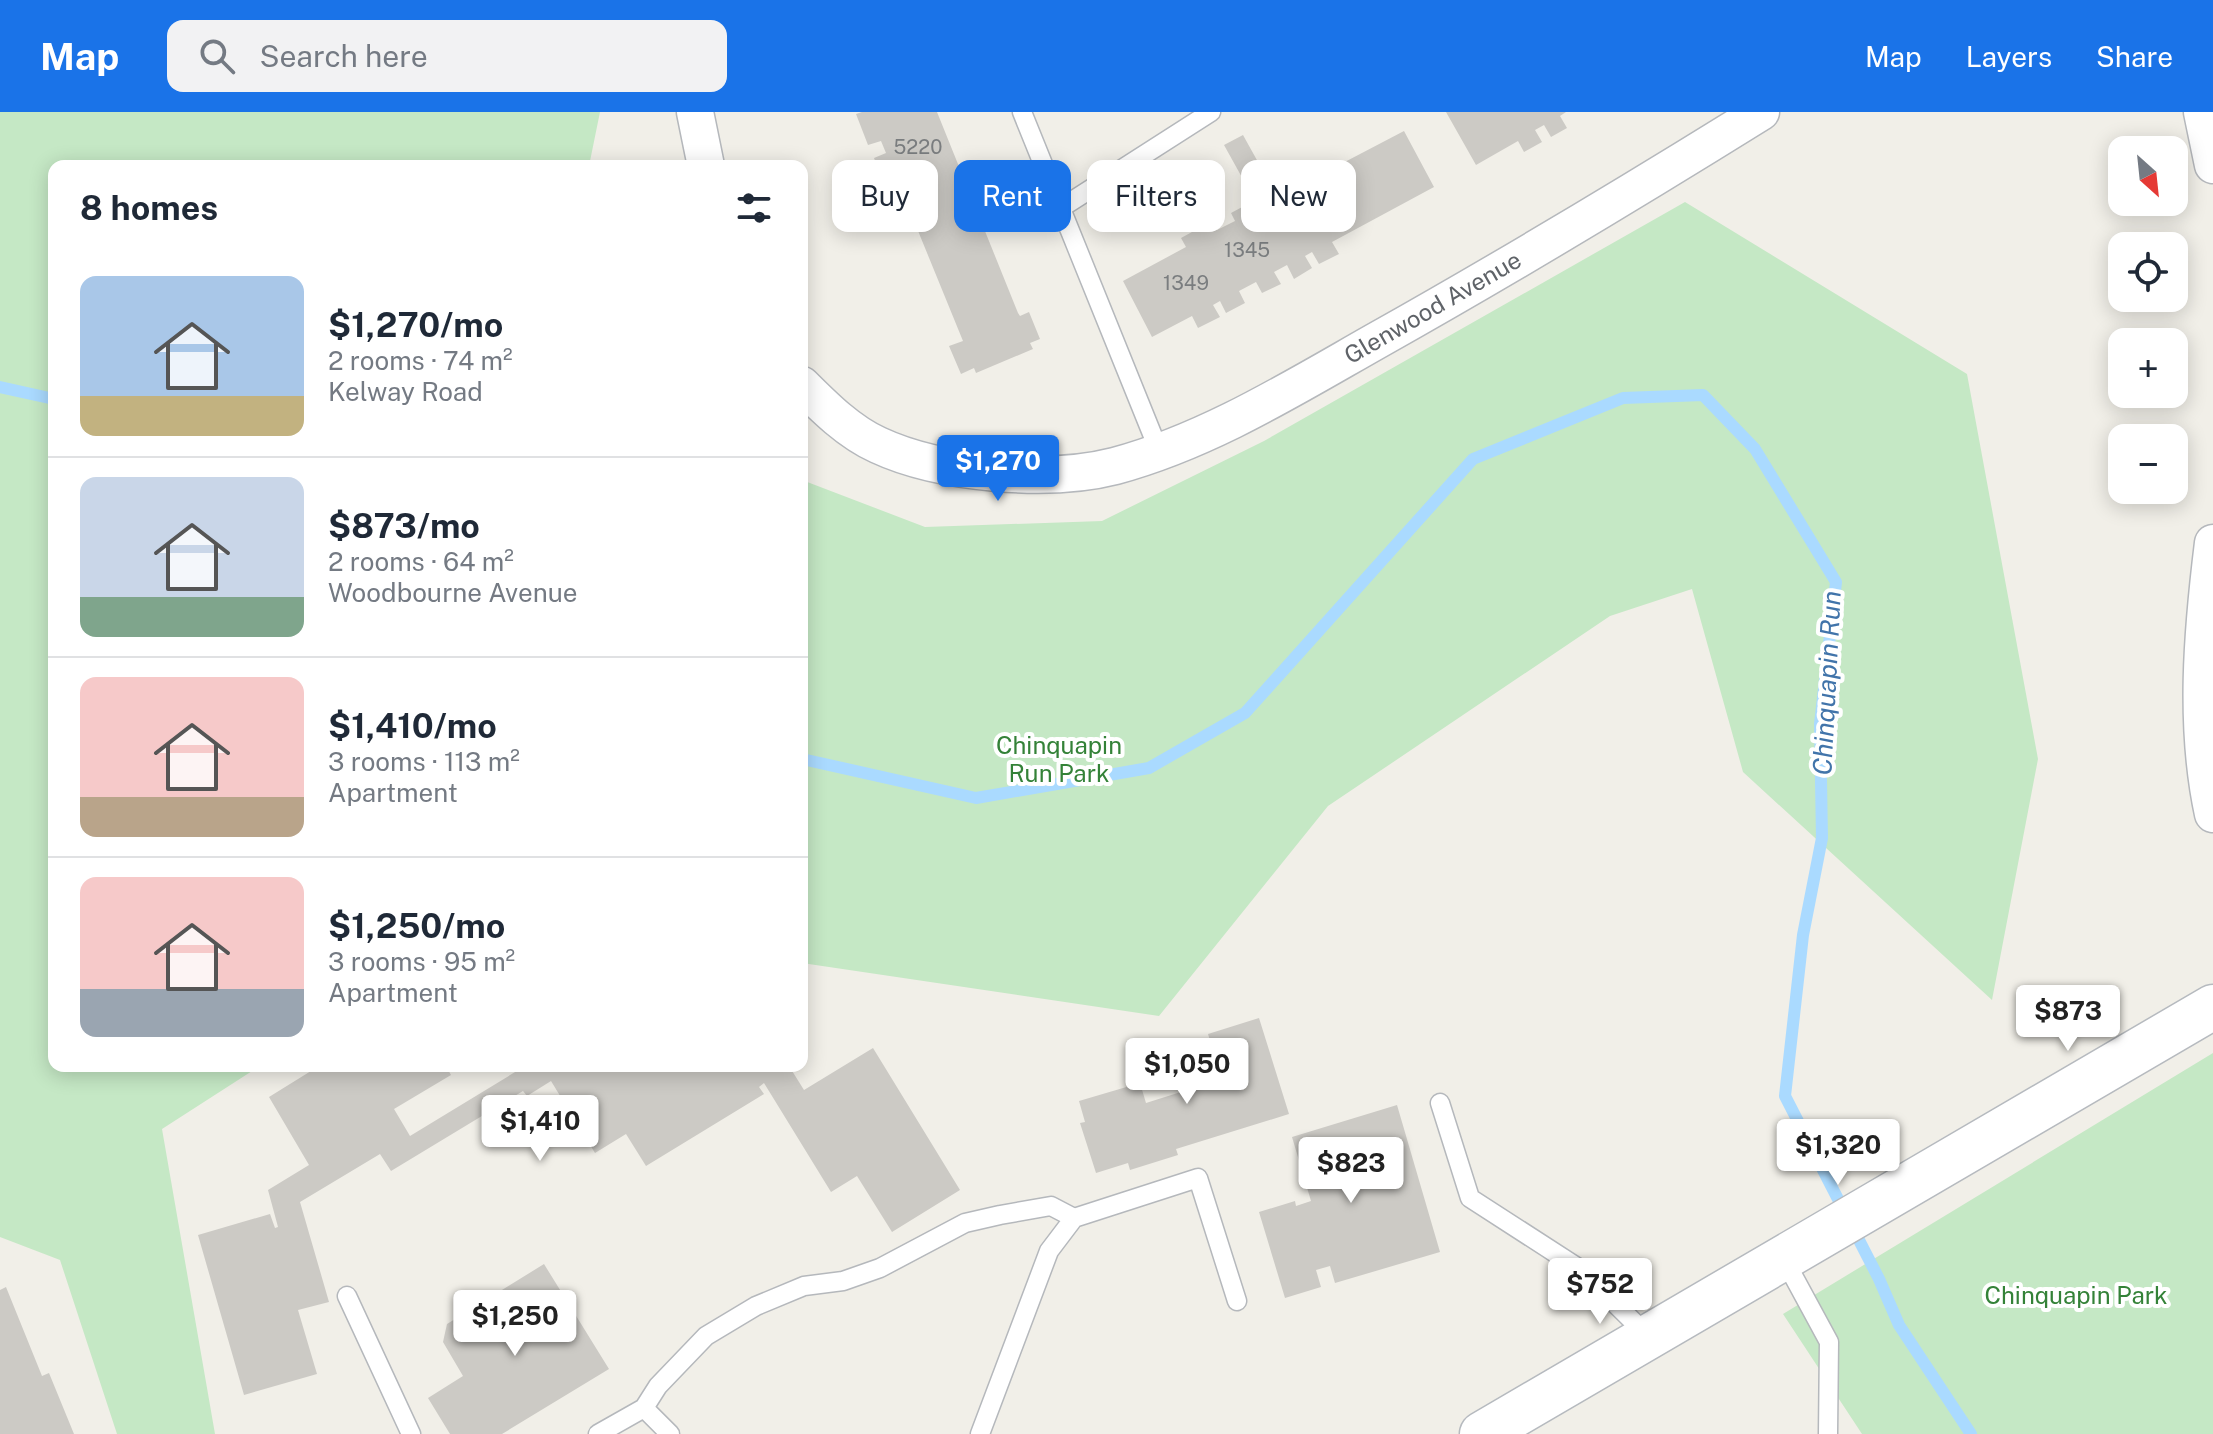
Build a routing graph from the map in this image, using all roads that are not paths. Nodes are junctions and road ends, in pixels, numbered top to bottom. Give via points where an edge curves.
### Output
1 (695, 112) edge
2 (1022, 112) edge
3 (1211, 112) edge
4 (1761, 112) edge
5 (2202, 112) edge
6 (705, 160) edge
7 (1042, 160) edge
8 (2213, 165) edge
9 (1071, 202) edge
10 (1071, 232) edge
11 (808, 391) edge
12 (1159, 451) junction
13 (2213, 543) edge
14 (2208, 628) edge
15 (2213, 814) edge
16 (2213, 1007) edge
17 (1440, 1103) dead end
18 (1074, 1218) junction
19 (1768, 1268) junction
20 (347, 1296) dead end
21 (1237, 1301) dead end
22 (1649, 1337) junction
23 (644, 1408) junction
24 (411, 1434) edge
25 (598, 1434) edge
26 (670, 1434) edge
27 (980, 1434) edge
28 (1482, 1434) edge
29 (1828, 1434) edge

1 - 6 street
2 - 7 lane
3 - 9 lane
4 - 12 street, Glenwood Avenue via 1293,388
5 - 8 street
10 - 12 lane
11 - 12 street, Glenwood Avenue via 877,445 934,463 1055,475 1113,466
13 - 14 street
14 - 15 street via 2202,702
16 - 19 street
17 - 22 lane via 1470,1198 1580,1269
18 - 21 lane via 1198,1178
18 - 23 lane via 1051,1206 965,1223 880,1268 843,1281 804,1286 756,1306 706,1336
18 - 27 lane via 1049,1251
19 - 22 street
19 - 29 lane via 1829,1342
20 - 24 lane
22 - 28 street
23 - 25 lane
23 - 26 lane

